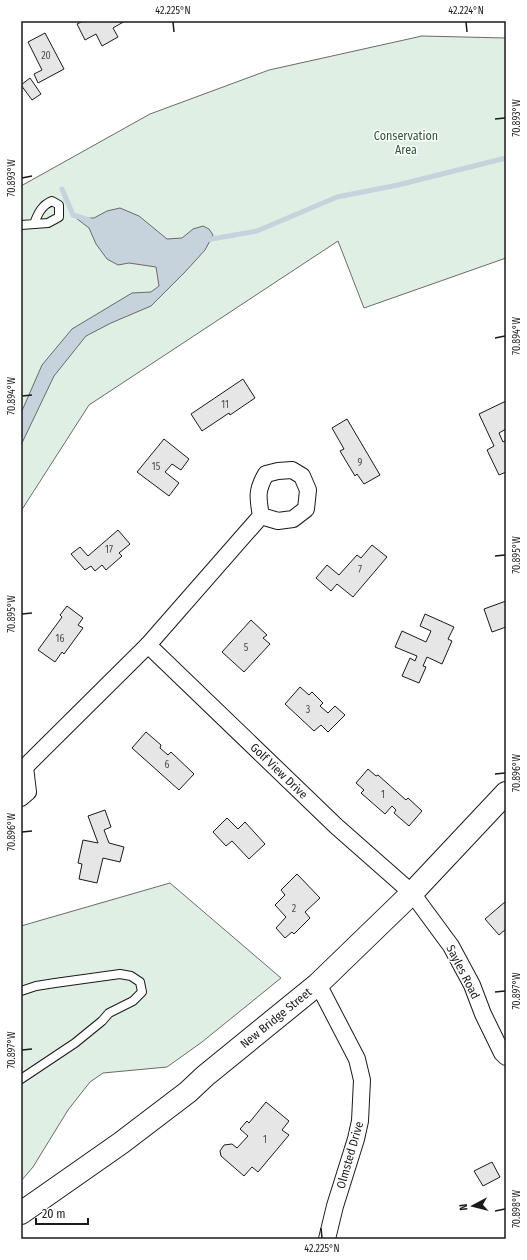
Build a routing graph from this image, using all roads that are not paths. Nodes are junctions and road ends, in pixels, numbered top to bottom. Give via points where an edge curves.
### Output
1 (34, 224) dead end
2 (21, 225) edge
3 (261, 516) dead end
4 (148, 645) junction
5 (23, 766) edge
6 (506, 793) edge
7 (21, 798) edge
8 (412, 893) junction
9 (318, 984) junction
10 (21, 992) edge
11 (506, 1057) edge
12 (21, 1079) edge
13 (21, 1213) edge
14 (327, 1239) edge

1 - 2 lane
3 - 4 street
4 - 5 street
4 - 8 street, Golf View Drive via 336,826
5 - 7 street via 28,792
6 - 8 street, New Bridge Street
8 - 9 street, New Bridge Street
8 - 11 street, Sayles Road via 451,946
9 - 13 street, New Bridge Street via 122,1143
9 - 14 street, Olmsted Drive via 356,1059 362,1080 360,1121
10 - 12 lane via 36,986 120,974 131,976 140,982 142,992 133,1001 109,1013 75,1044

